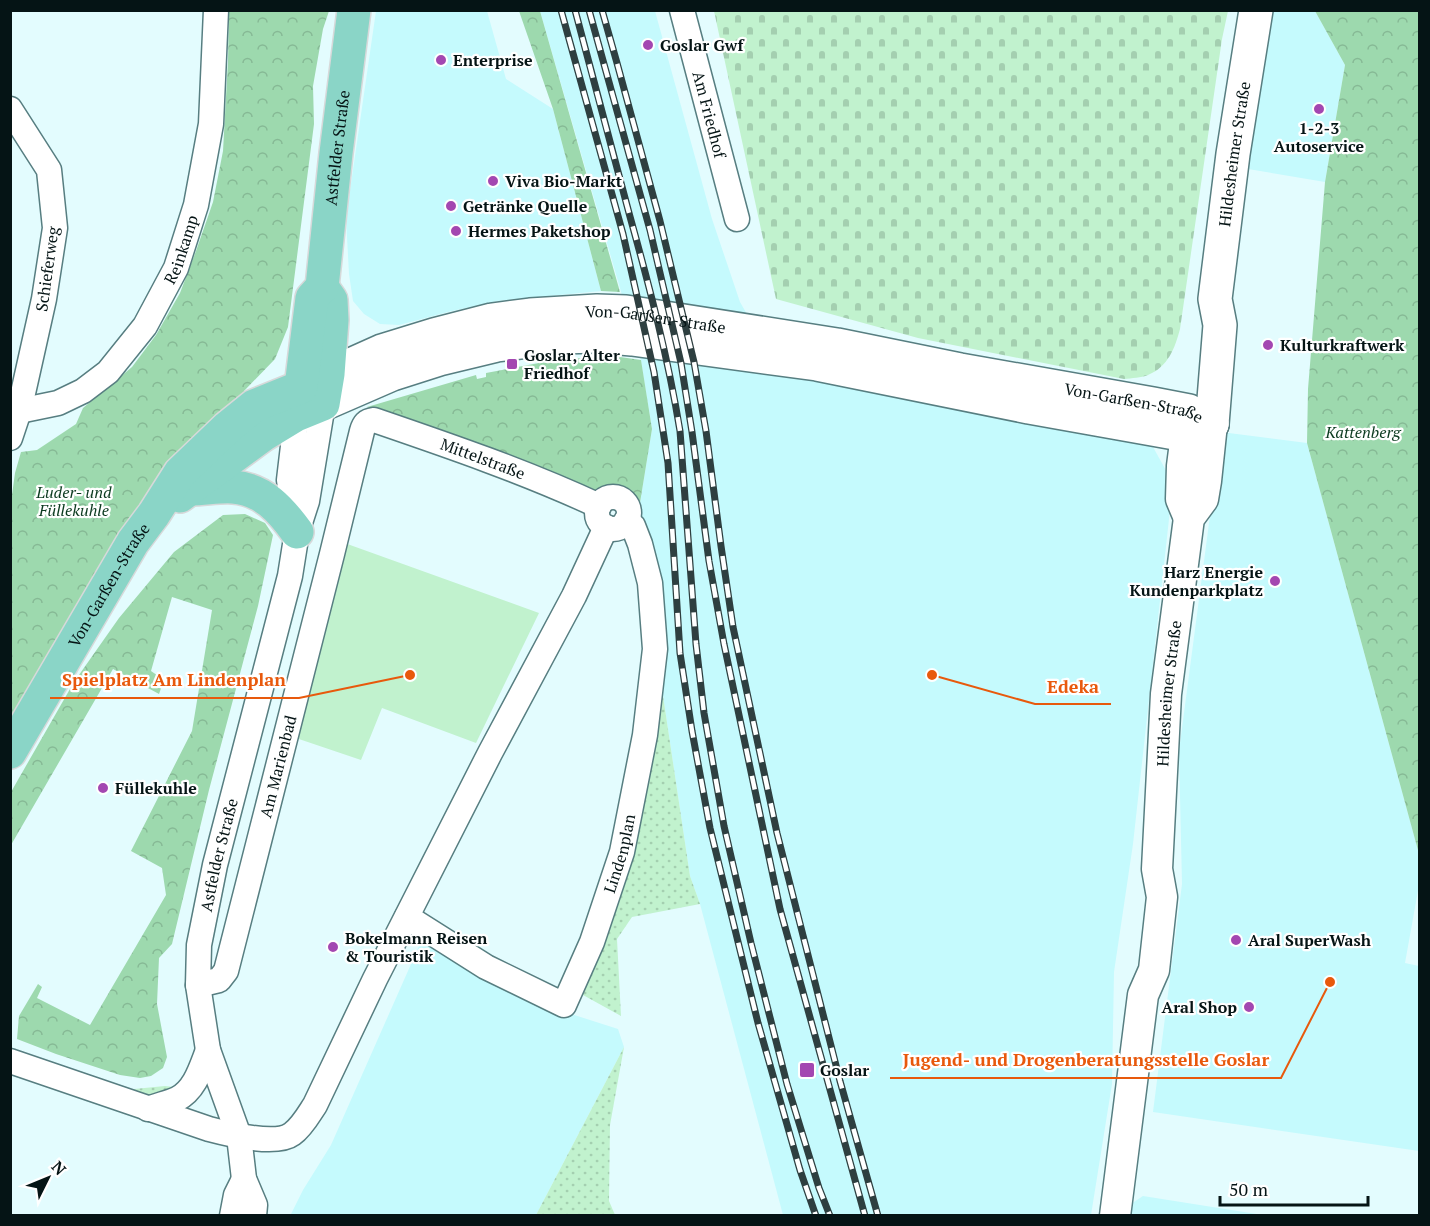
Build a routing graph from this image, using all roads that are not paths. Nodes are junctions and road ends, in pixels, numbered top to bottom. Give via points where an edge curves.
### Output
1 (216, 10) edge
2 (354, 10) edge
3 (682, 10) edge
4 (1256, 10) edge
5 (10, 109) edge
6 (737, 219) dead end
7 (312, 395) junction
8 (19, 411) junction
9 (1196, 423) junction
10 (364, 424) joint
11 (10, 438) edge
12 (191, 489) junction
13 (154, 514) junction
14 (610, 518) junction
15 (297, 532) junction
16 (10, 752) edge
17 (407, 917) junction
18 (198, 985) junction
19 (208, 1050) junction
20 (10, 1061) edge
21 (148, 1108) junction
22 (238, 1136) junction
23 (244, 1179) junction
24 (232, 1215) edge
25 (254, 1215) edge
26 (1114, 1215) edge

1 - 8 street, Reinkamp via 211,124 196,205 176,268 145,326 108,372 58,403
2 - 7 main road, Astfelder Straße via 322,287 312,298
3 - 6 street, Am Friedhof
4 - 9 main road, Hildesheimer Straße via 1215,299 1203,321 1195,362
5 - 8 street, Schieferweg via 49,170 55,228
7 - 9 main road, Von-Garßen-Straße via 497,345 598,336 817,364 1029,407
7 - 12 main road, Von-Garßen-Straße
7 - 13 main road, Von-Garßen-Straße via 254,406 180,473
7 - 15 street, Astfelder Straße via 289,480
8 - 11 street, Schieferweg
9 - 26 street, Hildesheimer Straße via 1182,466 1181,499 1189,518 1166,694 1157,869 1144,892 1137,968 1143,995
10 - 14 street, Mittelstraße via 374,420 461,450 567,491
10 - 18 street, Am Marienbad via 226,971 219,980
12 - 13 main road, Von-Garßen-Straße
12 - 15 main road via 234,487 256,492 283,513
13 - 16 main road, Von-Garßen-Straße via 133,542
14 - 17 street via 574,596
14 - 17 street, Lindenplan via 633,526 640,544 650,583 655,649 645,735 622,852 592,942 564,1005 486,967
15 - 18 street, Astfelder Straße via 290,576 215,865 199,945
17 - 22 street via 304,1121 291,1135 276,1139
18 - 19 street, Astfelder Straße
19 - 21 street via 190,1089 178,1099
19 - 22 street, Astfelder Straße
20 - 21 street
21 - 22 street
22 - 23 street, Astfelder Straße
23 - 24 street, Astfelder Straße
23 - 25 street, Astfelder Straße via 255,1205

